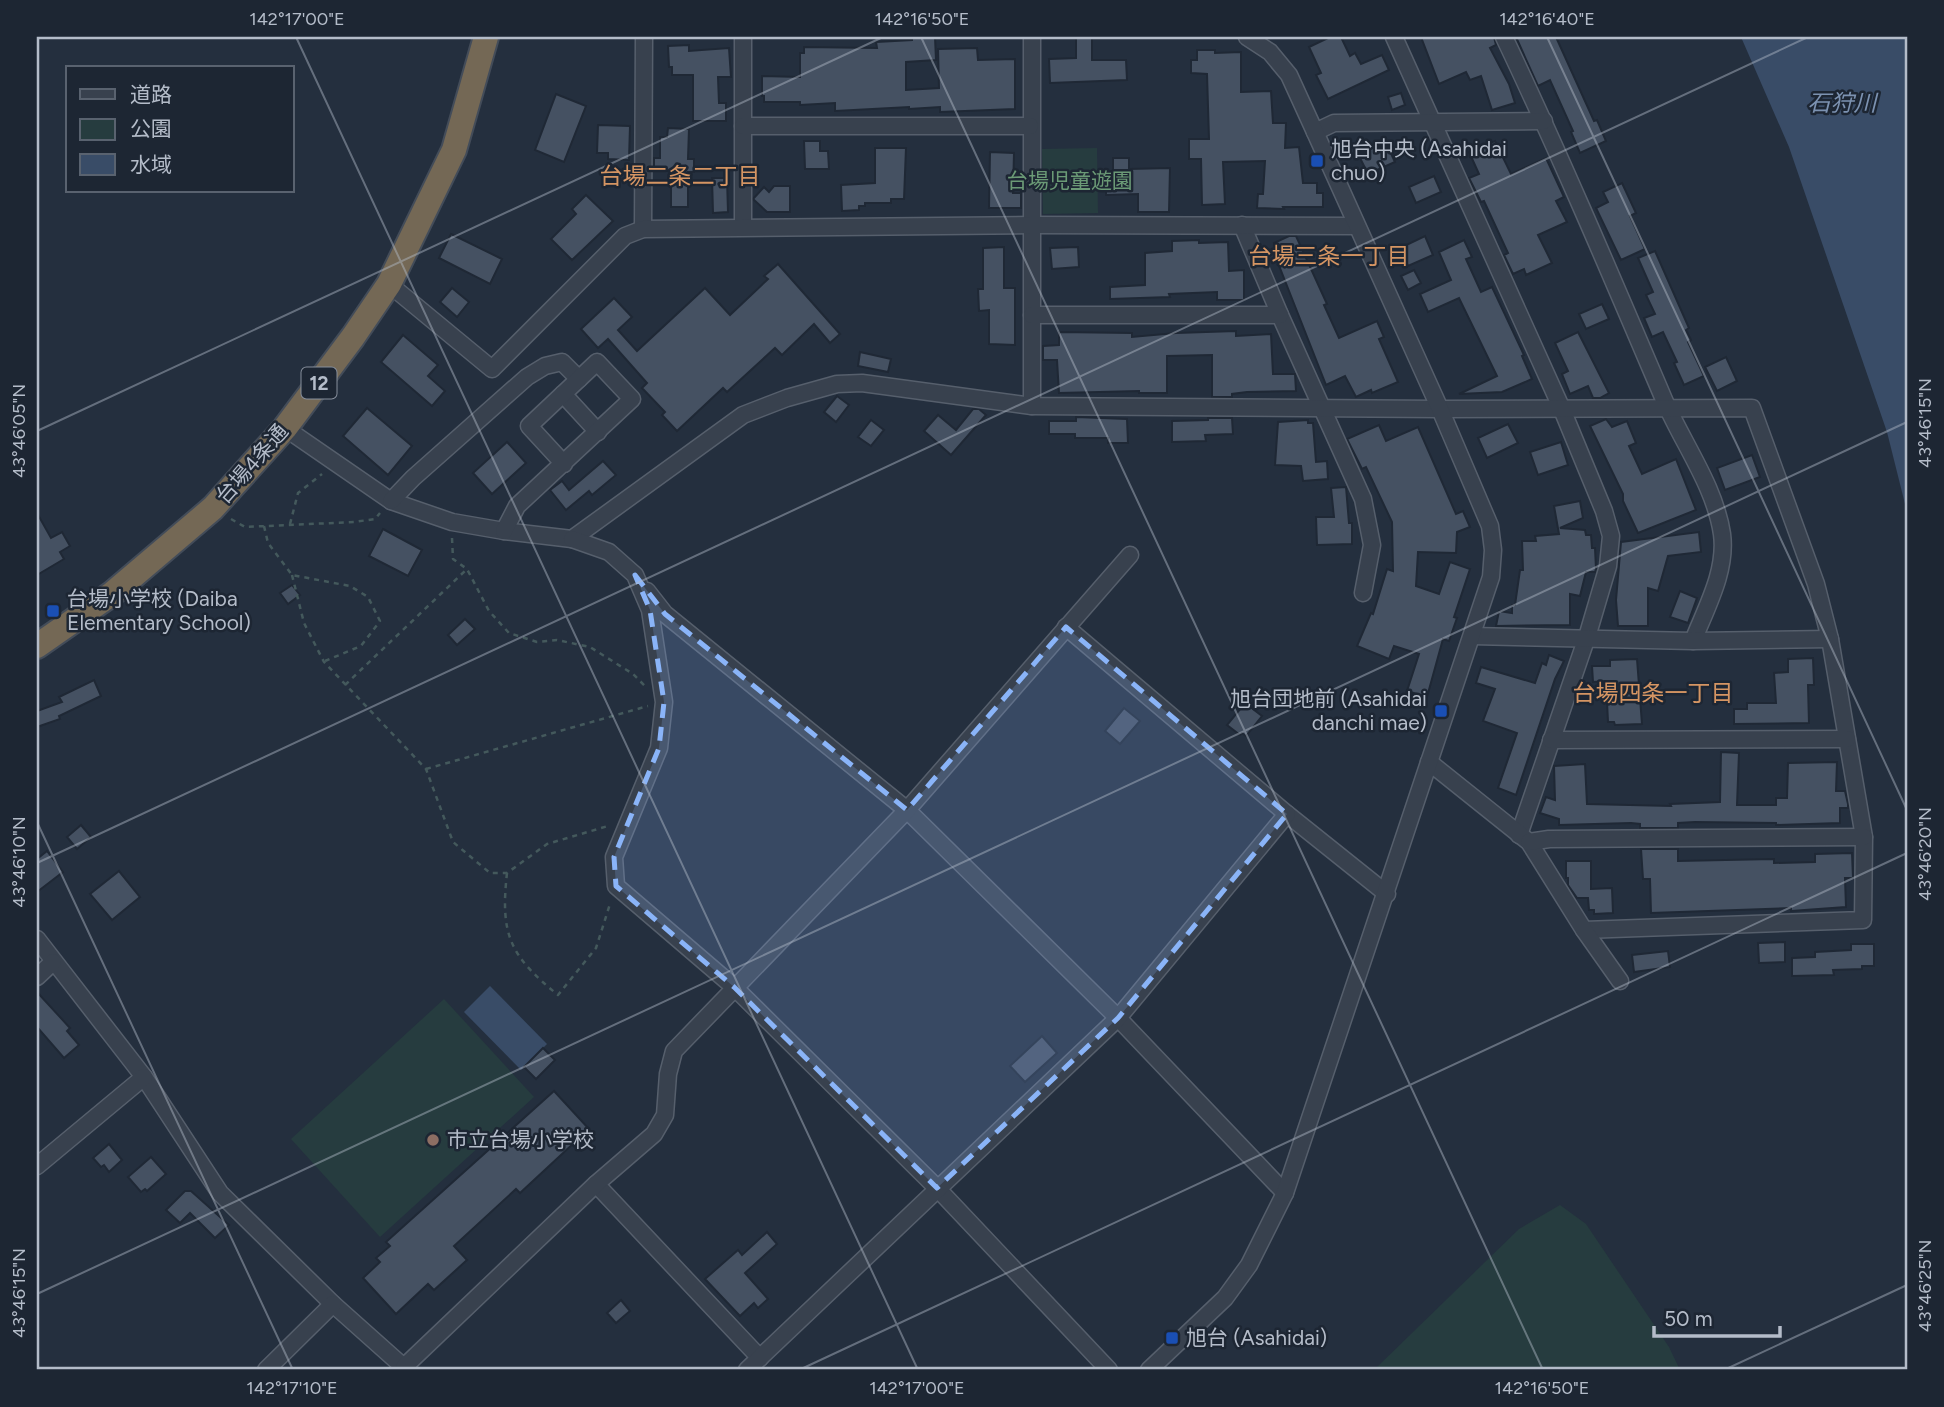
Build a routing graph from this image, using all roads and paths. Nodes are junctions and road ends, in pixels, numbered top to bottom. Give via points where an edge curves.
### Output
1 (486, 37) edge
2 (644, 37) edge
3 (743, 37) edge
4 (1031, 37) edge
5 (1247, 37) edge
6 (1395, 37) edge
7 (1504, 37) edge
8 (1544, 121) junction
9 (1432, 123) junction
10 (744, 126) junction
11 (1030, 126) junction
12 (1315, 132) junction
13 (1032, 225) junction
14 (1242, 225) junction
15 (1356, 226) junction
16 (743, 227) junction
17 (643, 229) junction
18 (389, 284) junction
19 (1279, 314) junction
20 (1032, 315) junction
21 (579, 379) junction
22 (563, 394) junction
23 (1032, 406) junction
24 (1323, 406) junction
25 (1561, 407) junction
26 (1440, 409) junction
27 (1668, 409) junction
28 (285, 428) junction
29 (598, 432) junction
30 (336, 463) junction
31 (564, 464) junction
32 (391, 501) junction
33 (213, 508) junction
34 (452, 522) junction
35 (289, 525) junction
36 (264, 526) junction
37 (504, 531) junction
38 (572, 538) junction
39 (1130, 555) dead end
40 (467, 569) junction
41 (292, 575) junction
42 (635, 575) junction
43 (1363, 593) dead end
44 (1066, 627) junction
45 (1472, 636) junction
46 (1587, 637) junction
47 (1830, 639) junction
48 (1693, 640) junction
49 (37, 646) edge
50 (324, 662) junction
51 (344, 685) junction
52 (664, 702) junction
53 (1847, 739) junction
54 (1551, 740) junction
55 (1429, 762) junction
56 (426, 769) junction
57 (907, 810) junction
58 (1287, 814) junction
59 (630, 820) junction
60 (1864, 837) junction
61 (1524, 838) junction
62 (507, 873) junction
63 (617, 886) junction
64 (1387, 894) junction
65 (1584, 930) junction
66 (37, 939) edge
67 (53, 962) junction
68 (37, 977) edge
69 (1620, 981) dead end
70 (734, 988) junction
71 (1118, 1018) junction
72 (144, 1077) junction
73 (37, 1166) edge
74 (596, 1184) junction
75 (937, 1188) junction
76 (1285, 1193) junction
77 (333, 1304) junction
78 (760, 1358) junction
79 (405, 1369) edge
80 (265, 1370) edge
81 (747, 1370) edge
82 (1109, 1370) edge
83 (1149, 1370) edge

1 - 18 highway, 台場4条通 / 12 via 454,150
2 - 17 street
3 - 10 street
4 - 11 street
5 - 12 street via 1270,52 1289,75
6 - 9 street
7 - 8 street
8 - 9 street
8 - 27 street
9 - 12 street via 1334,124
9 - 25 street
10 - 11 street
10 - 16 street
11 - 13 street
12 - 15 street
13 - 14 street
13 - 16 street
13 - 20 street
14 - 15 street
14 - 19 street
15 - 26 street
16 - 17 street
17 - 18 street via 625,236 492,369
18 - 28 highway, 台場4条通 / 12
19 - 20 street
19 - 24 street
20 - 23 street
21 - 22 street
21 - 29 street via 597,362 632,399
21 - 32 street via 562,362 527,377
22 - 29 street
22 - 31 street via 528,426
23 - 24 street
23 - 38 street via 862,383 837,384 787,398 743,415
24 - 26 street
24 - 43 street via 1363,499 1372,545
25 - 26 street
25 - 27 street
25 - 46 street via 1611,536 1608,566
26 - 45 street via 1490,526 1491,577
27 - 47 street via 1752,408 1816,584
27 - 48 street via 1710,495 1722,535 1720,572
28 - 30 street
28 - 33 highway, 台場4条通 / 12
29 - 31 street
30 - 32 street
30 - 35 path via 298,493
31 - 37 street via 517,506
32 - 34 street
32 - 35 path via 375,519
33 - 36 path via 245,527
33 - 49 highway, 台場4条通 / 12 via 113,593
34 - 37 street
34 - 40 path via 453,559
35 - 36 path
36 - 41 path via 268,543
37 - 38 street
38 - 42 street via 609,552
39 - 44 street
40 - 51 path
40 - 52 path via 489,611 509,633 537,642 557,640 590,647 633,674
41 - 50 path via 304,623
41 - 50 path via 350,586 369,597 380,621 361,646
42 - 52 street via 650,610
42 - 57 street via 665,614
44 - 57 street
44 - 58 street
45 - 46 street
45 - 55 street
46 - 48 street
46 - 54 street
47 - 48 street
47 - 53 street
50 - 51 path
51 - 56 path
52 - 56 path
52 - 59 street via 659,748
53 - 54 street
53 - 60 street
54 - 61 street
55 - 61 street
55 - 64 street
56 - 62 path via 453,842 491,873
57 - 70 street
57 - 71 street
58 - 64 street
58 - 71 street
59 - 62 path via 547,844
59 - 63 street via 614,857
60 - 61 street
60 - 65 street via 1863,920
61 - 65 street
62 - 63 path via 503,907 511,944 536,977 558,995 596,948
63 - 70 street
64 - 76 street
65 - 69 street
66 - 67 street
67 - 68 street
67 - 72 street
70 - 74 street via 674,1051 665,1115 654,1134
70 - 75 street
71 - 75 street
71 - 76 street
72 - 73 street
72 - 77 street via 220,1193
74 - 78 street
74 - 79 street
75 - 78 street
75 - 82 street
76 - 83 street via 1249,1265 1225,1298
77 - 79 street
77 - 80 street
78 - 81 street

